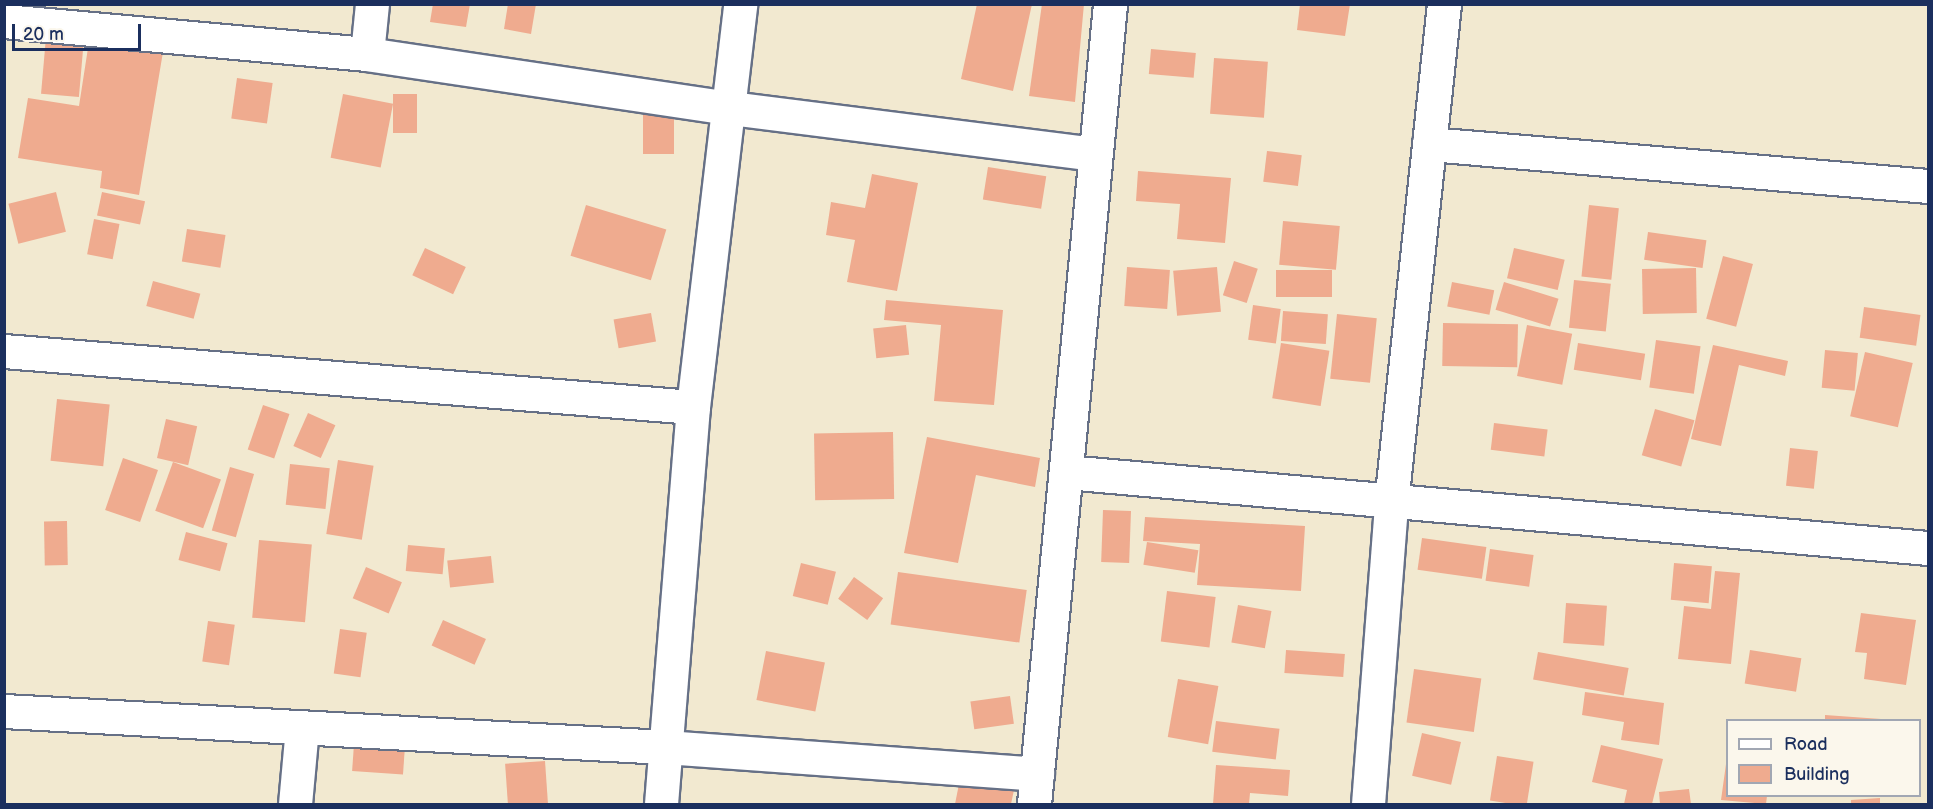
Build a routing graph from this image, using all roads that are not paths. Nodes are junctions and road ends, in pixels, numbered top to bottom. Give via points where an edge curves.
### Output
1 (372, 4) edge
2 (740, 4) edge
3 (1110, 4) edge
4 (1444, 4) edge
5 (4, 21) edge
6 (367, 54) junction
7 (730, 108) junction
8 (1429, 144) junction
9 (1094, 154) junction
10 (1929, 186) edge
11 (4, 351) edge
12 (693, 407) junction
13 (1066, 472) junction
14 (1391, 503) junction
15 (1929, 548) edge
16 (4, 711) edge
17 (302, 727) junction
18 (664, 747) junction
19 (1036, 789) edge
20 (295, 804) edge
21 (661, 804) edge
22 (1368, 804) edge

1 - 6 street
2 - 7 street
3 - 9 street
4 - 8 street
5 - 6 street
6 - 7 street
7 - 9 street
7 - 12 street
8 - 10 street
8 - 14 street
9 - 13 street
11 - 12 street
12 - 18 street
13 - 14 street
13 - 19 street
14 - 15 street
14 - 22 street
16 - 17 street
17 - 18 street
17 - 20 street
18 - 19 street
18 - 21 street

